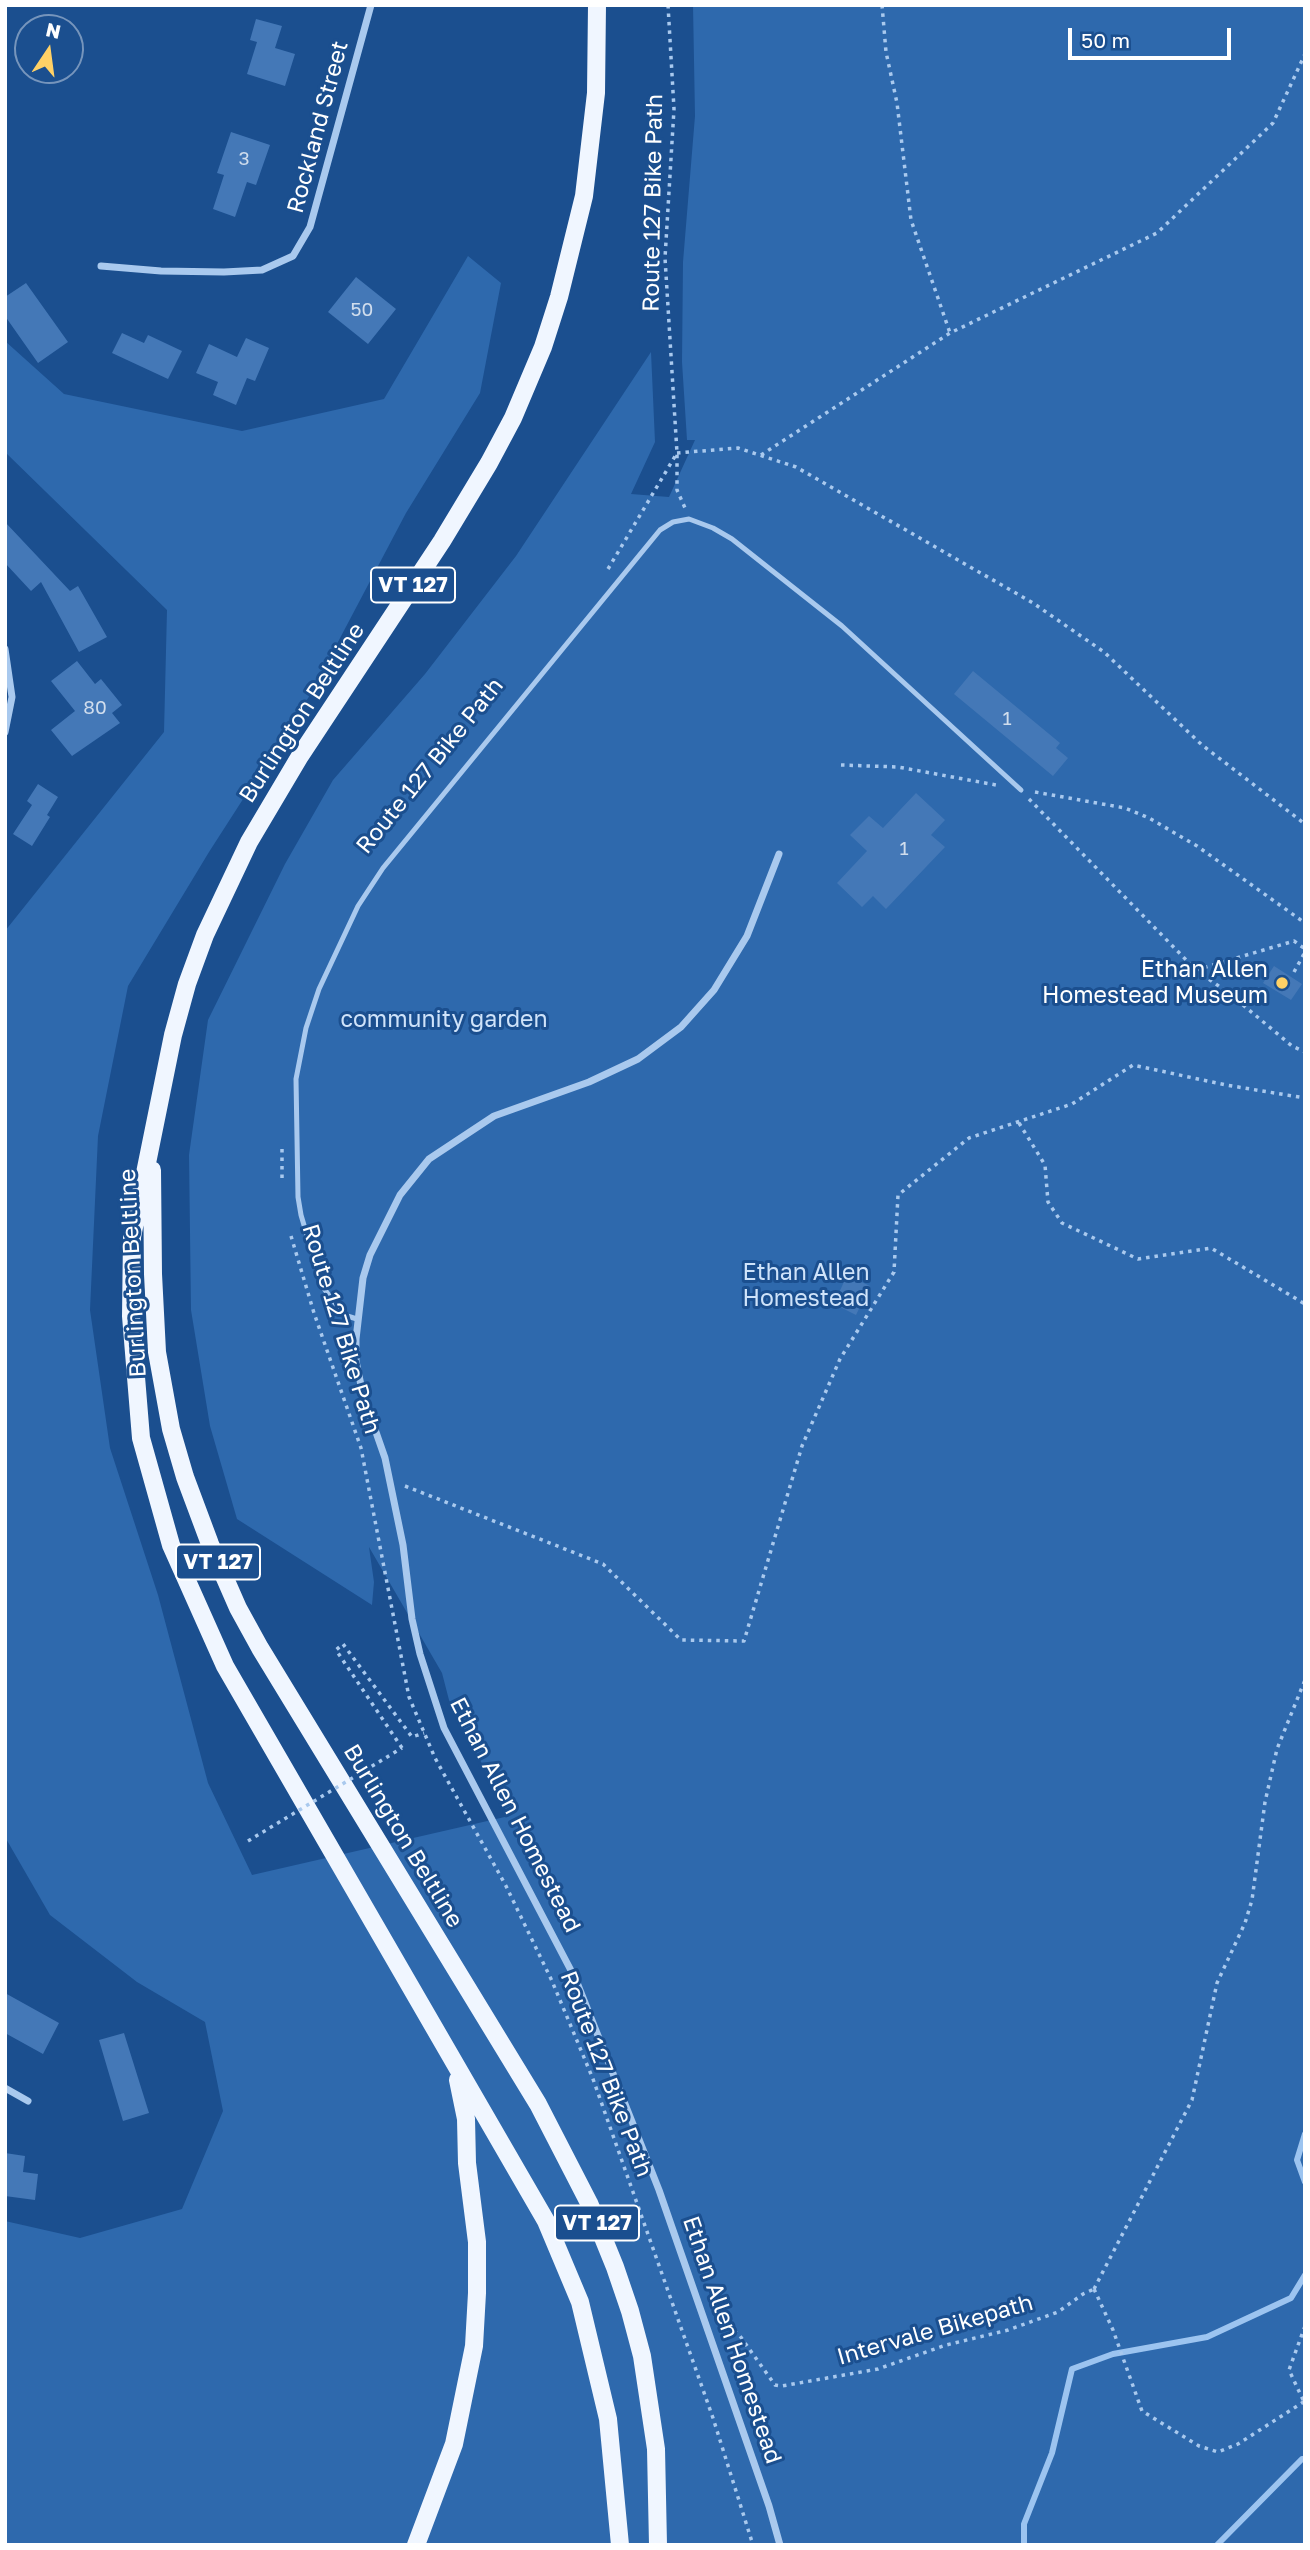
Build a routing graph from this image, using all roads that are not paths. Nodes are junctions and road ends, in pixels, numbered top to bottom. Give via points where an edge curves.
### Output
1 (371, 5) edge
2 (597, 5) edge
3 (101, 266) dead end
4 (5, 649) edge
5 (5, 732) edge
6 (1021, 790) road end
7 (779, 854) dead end
8 (152, 1139) junction
9 (357, 1319) junction
10 (454, 2063) junction
11 (5, 2088) edge
12 (28, 2101) dead end
13 (415, 2545) edge
14 (620, 2545) edge
15 (658, 2545) edge
16 (780, 2545) edge

1 - 3 street, Rockland Street via 310,228 293,256 262,270 224,272
2 - 8 main road, Burlington Beltline / VT 127 via 596,93 584,196 543,346 513,418 476,485 300,757 225,887 187,984
4 - 5 street via 12,697
6 - 9 lane via 842,626 732,539 689,519 660,530 383,868 358,906 319,989 296,1079 298,1197 322,1286 344,1315
7 - 9 street, Ethan Allen Homestead via 747,936 714,989 681,1027 638,1059 494,1116 429,1160 400,1195 380,1233 363,1278
8 - 10 main road, Burlington Beltline / VT 127 via 132,1237 131,1316 141,1438 171,1545 225,1666
8 - 15 main road, Burlington Beltline / VT 127 via 158,1352 171,1429 185,1477 210,1545 260,1648 538,2104 589,2203 615,2267 642,2356 656,2449
9 - 16 street, Ethan Allen Homestead via 356,1361 385,1458 420,1654 444,1728 576,1980 640,2139
10 - 13 main road via 466,2119 477,2242 474,2346 454,2444
10 - 14 main road, Burlington Beltline / VT 127 via 546,2221 580,2302 608,2418
11 - 12 street

